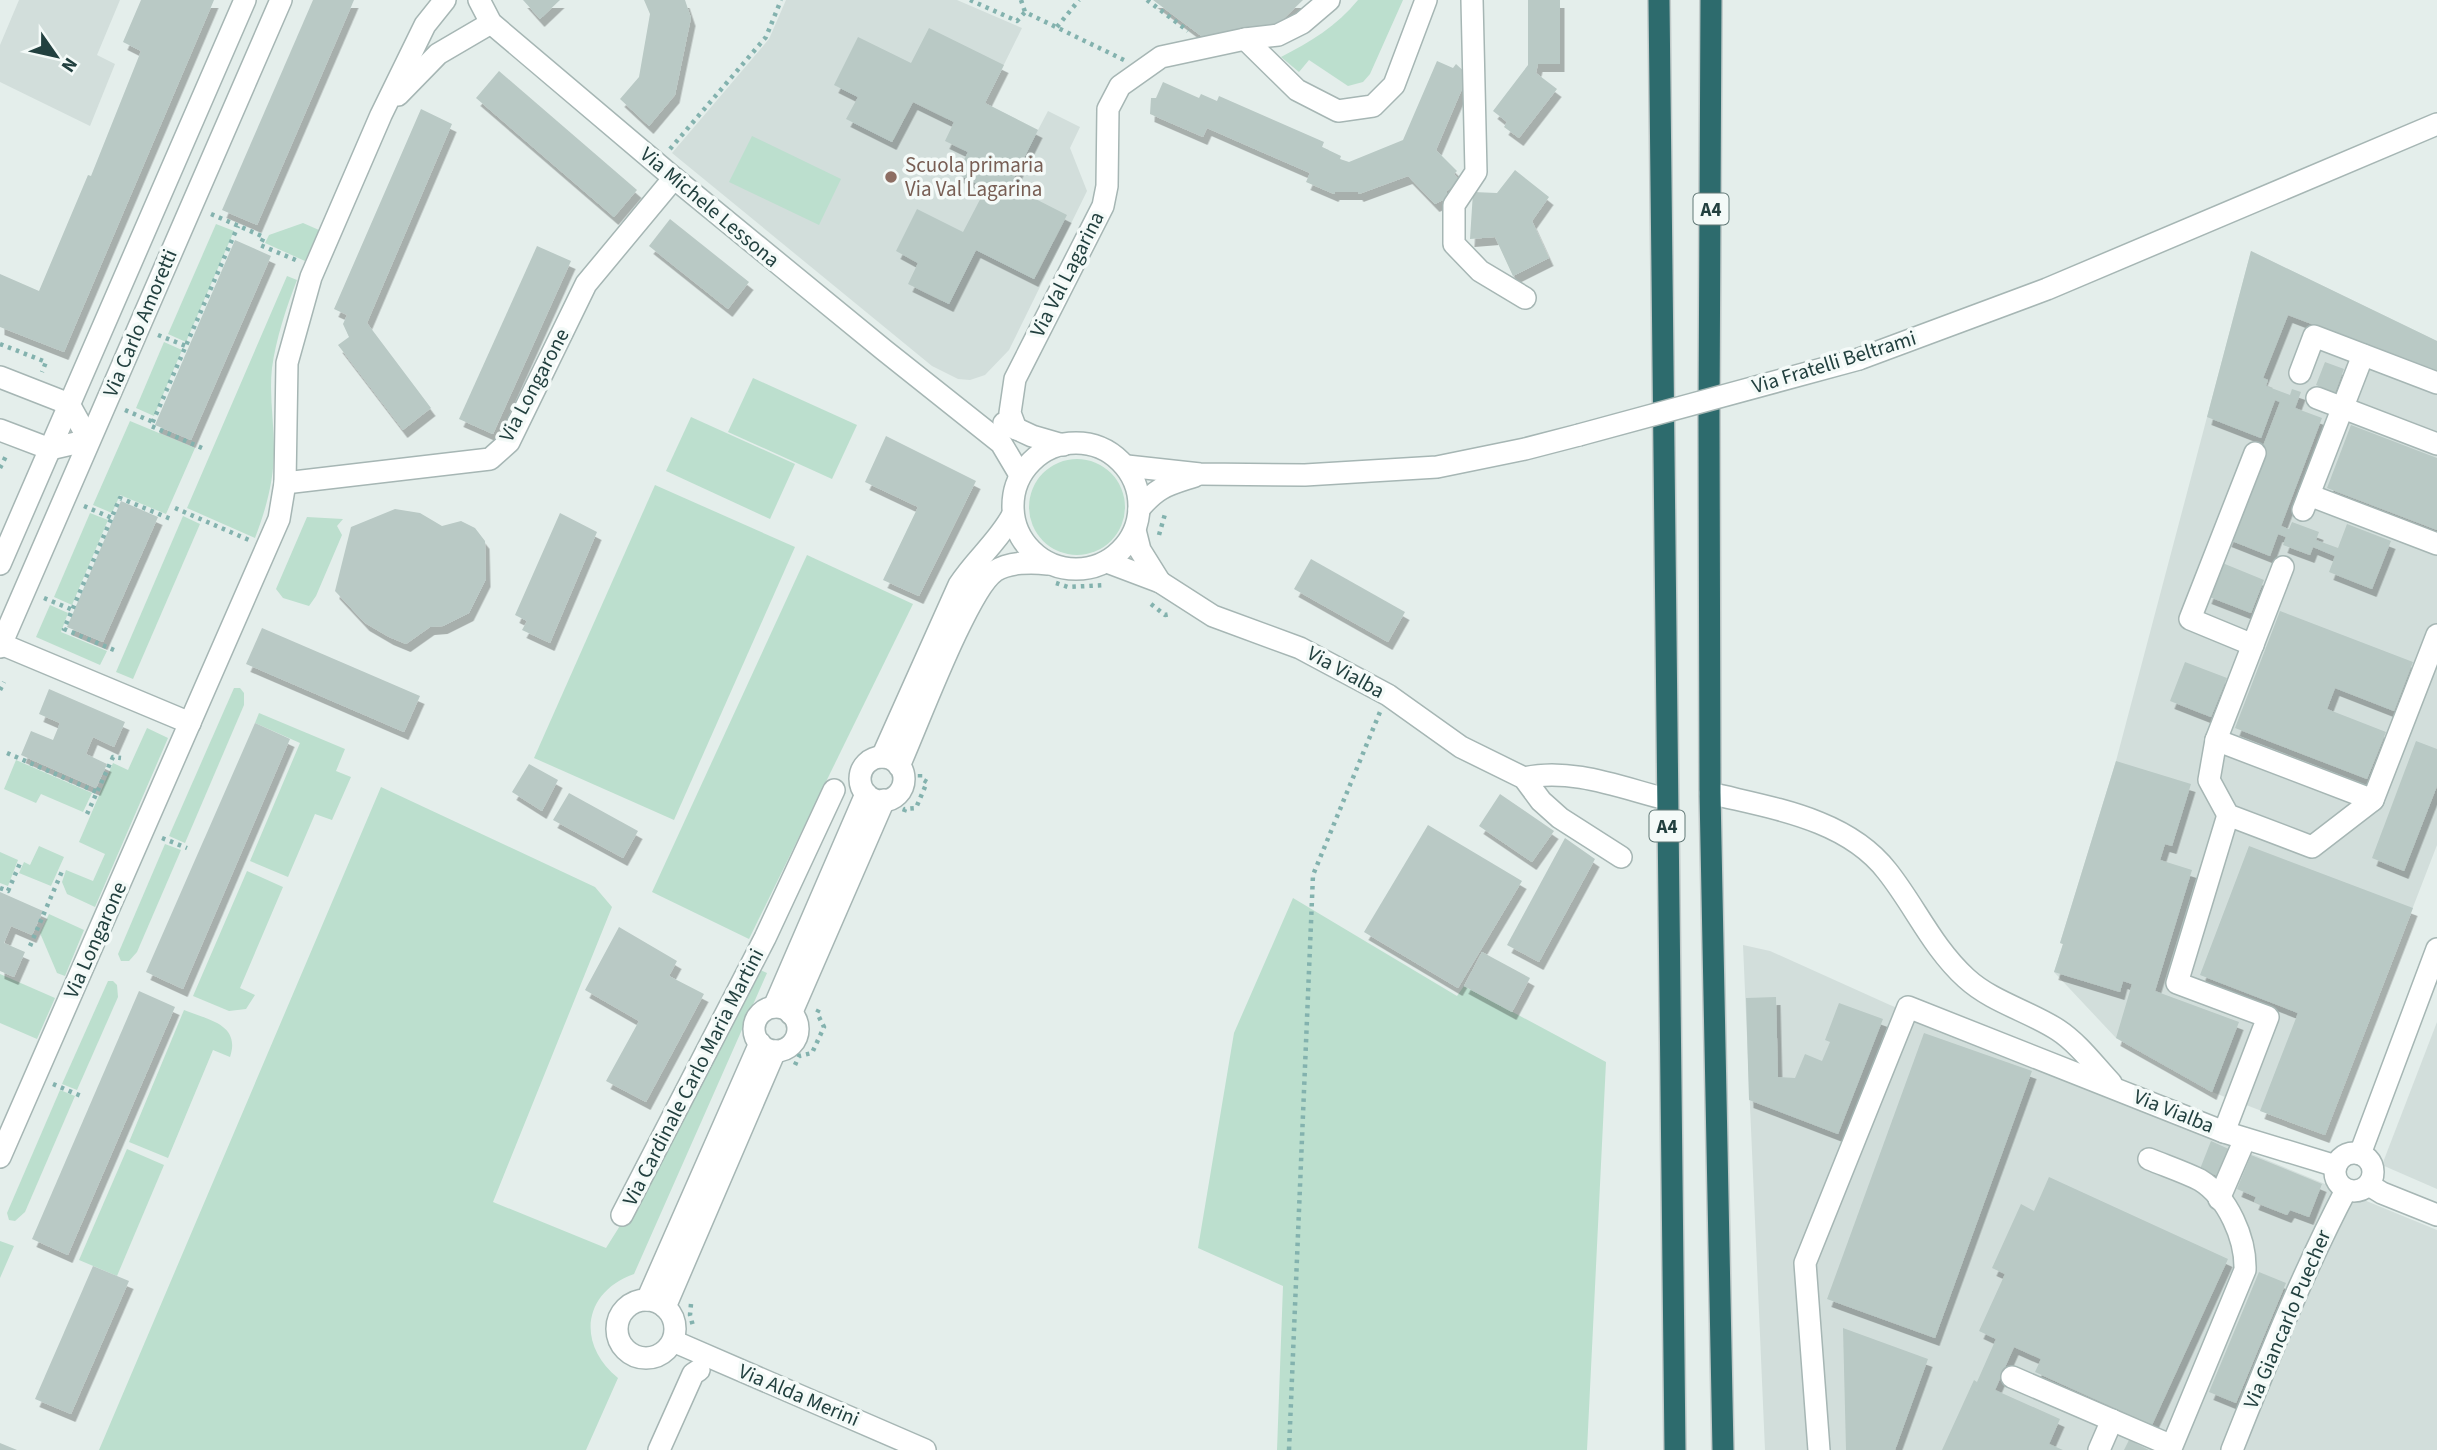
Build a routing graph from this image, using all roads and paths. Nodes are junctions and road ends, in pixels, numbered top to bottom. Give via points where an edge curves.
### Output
1 (245, 0) edge
2 (281, 0) edge
3 (445, 0) edge
4 (479, 0) edge
5 (781, 0) edge
6 (970, 0) edge
7 (1021, 0) edge
8 (1079, 0) edge
9 (1147, 0) edge
10 (1329, 0) edge
11 (1426, 0) edge
12 (1472, 0) edge
13 (1659, 0) edge
14 (1711, 0) edge
15 (1025, 12) junction
16 (491, 23) junction
17 (1057, 27) junction
18 (1245, 39) junction
19 (1206, 48) junction
20 (1136, 75) junction
21 (381, 115) junction
22 (2437, 124) edge
23 (667, 153) dead end
24 (674, 178) junction
25 (191, 206) junction
26 (238, 226) junction
27 (315, 269) junction
28 (1525, 298) dead end
29 (154, 333) dead end
30 (0, 344) edge
31 (186, 346) junction
32 (2363, 355) junction
33 (2300, 373) dead end
34 (0, 377) edge
35 (2437, 383) edge
36 (34, 390) junction
37 (2317, 398) dead end
38 (953, 403) junction
39 (69, 404) junction
40 (2342, 408) junction
41 (122, 409) dead end
42 (153, 422) junction
43 (1016, 429) junction
44 (0, 430) edge
45 (89, 440) junction
46 (2437, 444) edge
47 (1063, 445) junction
48 (202, 448) dead end
49 (50, 449) junction
50 (2255, 453) dead end
51 (1127, 466) junction
52 (1200, 474) junction
53 (1020, 475) junction
54 (285, 483) junction
55 (81, 504) dead end
56 (1169, 507) dead end
57 (176, 508) dead end
58 (1139, 509) junction
59 (1012, 516) junction
60 (112, 518) junction
61 (171, 519) dead end
62 (1135, 530) junction
63 (1159, 538) dead end
64 (2437, 544) edge
65 (266, 547) junction
66 (1107, 562) junction
67 (0, 564) edge
68 (2283, 567) dead end
69 (1048, 572) junction
70 (1160, 582) junction
71 (1110, 585) dead end
72 (41, 597) dead end
73 (1145, 599) dead end
74 (1178, 607) dead end
75 (73, 610) junction
76 (2437, 635) edge
77 (1, 645) edge
78 (2253, 645) junction
79 (114, 650) dead end
80 (4, 682) dead end
81 (0, 690) edge
82 (1388, 695) junction
83 (190, 723) junction
84 (2216, 740) junction
85 (7, 753) dead end
86 (121, 758) dead end
87 (891, 762) junction
88 (925, 763) dead end
89 (1524, 778) junction
90 (834, 790) dead end
91 (97, 792) junction
92 (1710, 793) junction
93 (875, 797) junction
94 (1667, 799) junction
95 (2373, 800) junction
96 (88, 814) dead end
97 (2228, 815) junction
98 (900, 822) dead end
99 (143, 830) junction
100 (187, 848) dead end
101 (1621, 857) dead end
102 (21, 861) dead end
103 (63, 869) dead end
104 (10, 886) junction
105 (0, 888) edge
106 (18, 889) dead end
107 (765, 938) junction
108 (30, 946) dead end
109 (2437, 949) edge
110 (797, 953) junction
111 (822, 1000) dead end
112 (783, 1011) junction
113 (767, 1047) junction
114 (793, 1068) dead end
115 (36, 1076) junction
116 (2115, 1087) junction
117 (81, 1096) dead end
118 (2224, 1132) junction
119 (2245, 1139) junction
120 (2360, 1154) junction
121 (0, 1157) edge
122 (2149, 1159) dead end
123 (2336, 1166) junction
124 (2369, 1185) junction
125 (2346, 1190) junction
126 (2219, 1199) junction
127 (622, 1216) dead end
128 (2437, 1216) edge
129 (696, 1292) dead end
130 (656, 1303) junction
131 (697, 1331) dead end
132 (673, 1341) junction
133 (699, 1370) dead end
134 (2011, 1377) dead end
135 (2112, 1420) junction
136 (659, 1450) edge
137 (925, 1450) edge
138 (1289, 1450) edge
139 (1675, 1450) edge
140 (1723, 1450) edge
141 (1819, 1450) edge
142 (2099, 1450) edge
143 (2232, 1450) edge

1 - 39 street, Via Carlo Amoretti
2 - 25 street, Via Carlo Amoretti
3 - 21 street, Via Longarone via 425,25
4 - 16 street, Via Michele Lessona
5 - 23 path via 766,37
6 - 15 path via 1017,21
7 - 15 path
8 - 17 path
9 - 19 path
10 - 18 street, Via Val Lagarina via 1302,23 1278,35
11 - 18 street via 1394,85 1373,106 1338,111 1297,90
12 - 28 street via 1476,172 1454,205 1454,244 1480,271
13 - 94 highway, A4
14 - 92 highway, A4
15 - 17 path
16 - 21 street, Via Longarone via 438,54
16 - 24 street, Via Michele Lessona
17 - 20 path via 1121,58 1132,65
18 - 19 street, Via Val Lagarina
19 - 20 street, Via Val Lagarina via 1161,57
20 - 43 street, Via Val Lagarina via 1120,86 1108,109 1107,186 1102,206 1014,379 1010,413
21 - 27 street, Via Longarone
22 - 52 street, Via Fratelli Beltrami, bridge via 2047,289 1859,359 1580,435 1437,467 1305,475
24 - 38 street, Via Michele Lessona
24 - 54 street, Via Longarone via 586,284 509,442 490,458
25 - 26 path
25 - 45 street, Via Carlo Amoretti
26 - 27 path via 264,237 260,245
26 - 31 path
27 - 54 street, Via Longarone via 287,363
29 - 31 path
30 - 36 path via 46,362
31 - 42 path
32 - 33 street via 2314,336
32 - 35 street
32 - 40 street
34 - 36 street
36 - 39 street
37 - 40 street
38 - 43 street, Via Michele Lessona
38 - 53 street, Via Michele Lessona via 1005,446
39 - 45 street
39 - 49 street, Via Carlo Amoretti
40 - 46 street
40 - 64 street via 2306,503
41 - 42 path
42 - 48 path via 151,426
43 - 47 street, Via Michele Lessona
44 - 49 street
45 - 49 street
45 - 77 street, Via Carlo Amoretti
47 - 51 street via 1093,445
47 - 53 street via 1033,459
49 - 67 street, Via Carlo Amoretti
50 - 78 street via 2190,619
51 - 52 street, Via Fratelli Beltrami
51 - 58 street via 1137,488
52 - 58 street, Via Fratelli Beltrami via 1162,487
53 - 59 street
54 - 65 street, Via Longarone via 279,519
55 - 60 path
56 - 63 path
57 - 65 path
58 - 62 street
59 - 69 street via 1019,536
59 - 87 street, Via Cardinale Carlo Maria Martini via 959,585
60 - 61 path via 120,498
60 - 75 path
62 - 66 street
62 - 70 street, Via Vialba via 1140,550
65 - 83 street, Via Longarone
66 - 69 street via 1088,569
66 - 70 street, Via Vialba
68 - 78 street
69 - 71 path via 1068,587
69 - 87 street, Via Cardinale Carlo Maria Martini via 1031,562 995,571 976,594
70 - 82 street, Via Vialba via 1213,615 1300,648
72 - 75 path
73 - 74 path via 1166,615
75 - 79 path via 64,629
76 - 95 street
77 - 83 street
78 - 84 street
80 - 81 path
82 - 89 street, Via Vialba via 1461,747
82 - 138 path via 1313,875
83 - 99 street, Via Longarone
84 - 95 street
84 - 97 street via 2209,780
85 - 91 path
86 - 91 path via 113,757
87 - 93 street, Via Cardinale Carlo Maria Martini via 904,777 902,788 895,796
87 - 93 street, Via Cardinale Carlo Maria Martini via 870,761 862,771 861,785
88 - 98 path via 919,775 927,782 916,808 905,809
89 - 94 street via 1544,773 1580,778
89 - 101 street via 1560,818
90 - 107 street, Via Cardinale Carlo Maria Martini
91 - 96 path
92 - 116 street via 1789,813 1861,846 1886,869 1941,954 1968,980 2062,1032
92 - 140 highway, A4
93 - 110 street, Via Cardinale Carlo Maria Martini
93 - 112 street, Via Cardinale Carlo Maria Martini
94 - 139 highway, A4
95 - 97 street via 2312,847
97 - 118 street via 2177,983 2268,1017
99 - 100 path
99 - 115 street, Via Longarone
102 - 104 path
103 - 108 path
104 - 105 path via 8,891
104 - 106 path
107 - 110 street, Via Cardinale Carlo Maria Martini
107 - 127 street, Via Cardinale Carlo Maria Martini
109 - 120 street
110 - 112 street, Via Cardinale Carlo Maria Martini
111 - 114 path via 817,1013 824,1027 811,1053 799,1056
112 - 113 street, Via Cardinale Carlo Maria Martini via 765,1010 756,1021 755,1035
112 - 113 street, Via Cardinale Carlo Maria Martini via 797,1027 794,1041 783,1050
113 - 130 street, Via Cardinale Carlo Maria Martini
115 - 117 path
115 - 121 street, Via Longarone
116 - 118 street, Via Vialba
116 - 141 street, Via Vialba via 1908,1007 1805,1263
118 - 119 street, Via Vialba
119 - 123 street, Via Vialba
119 - 126 street
120 - 123 street via 2347,1154
120 - 124 street via 2373,1167
122 - 126 street via 2202,1181
123 - 125 street via 2337,1182
124 - 125 street via 2359,1192
124 - 128 street
125 - 143 street, Via Giancarlo Puecher via 2283,1324
126 - 135 street via 2240,1231 2245,1270 2172,1446
129 - 131 path via 690,1315
130 - 132 street via 675,1323
130 - 132 street via 635,1302 622,1313 617,1329 622,1346 645,1359 662,1354
132 - 137 street, Via Alda Merini
133 - 136 street via 693,1374
134 - 135 street
135 - 142 street

